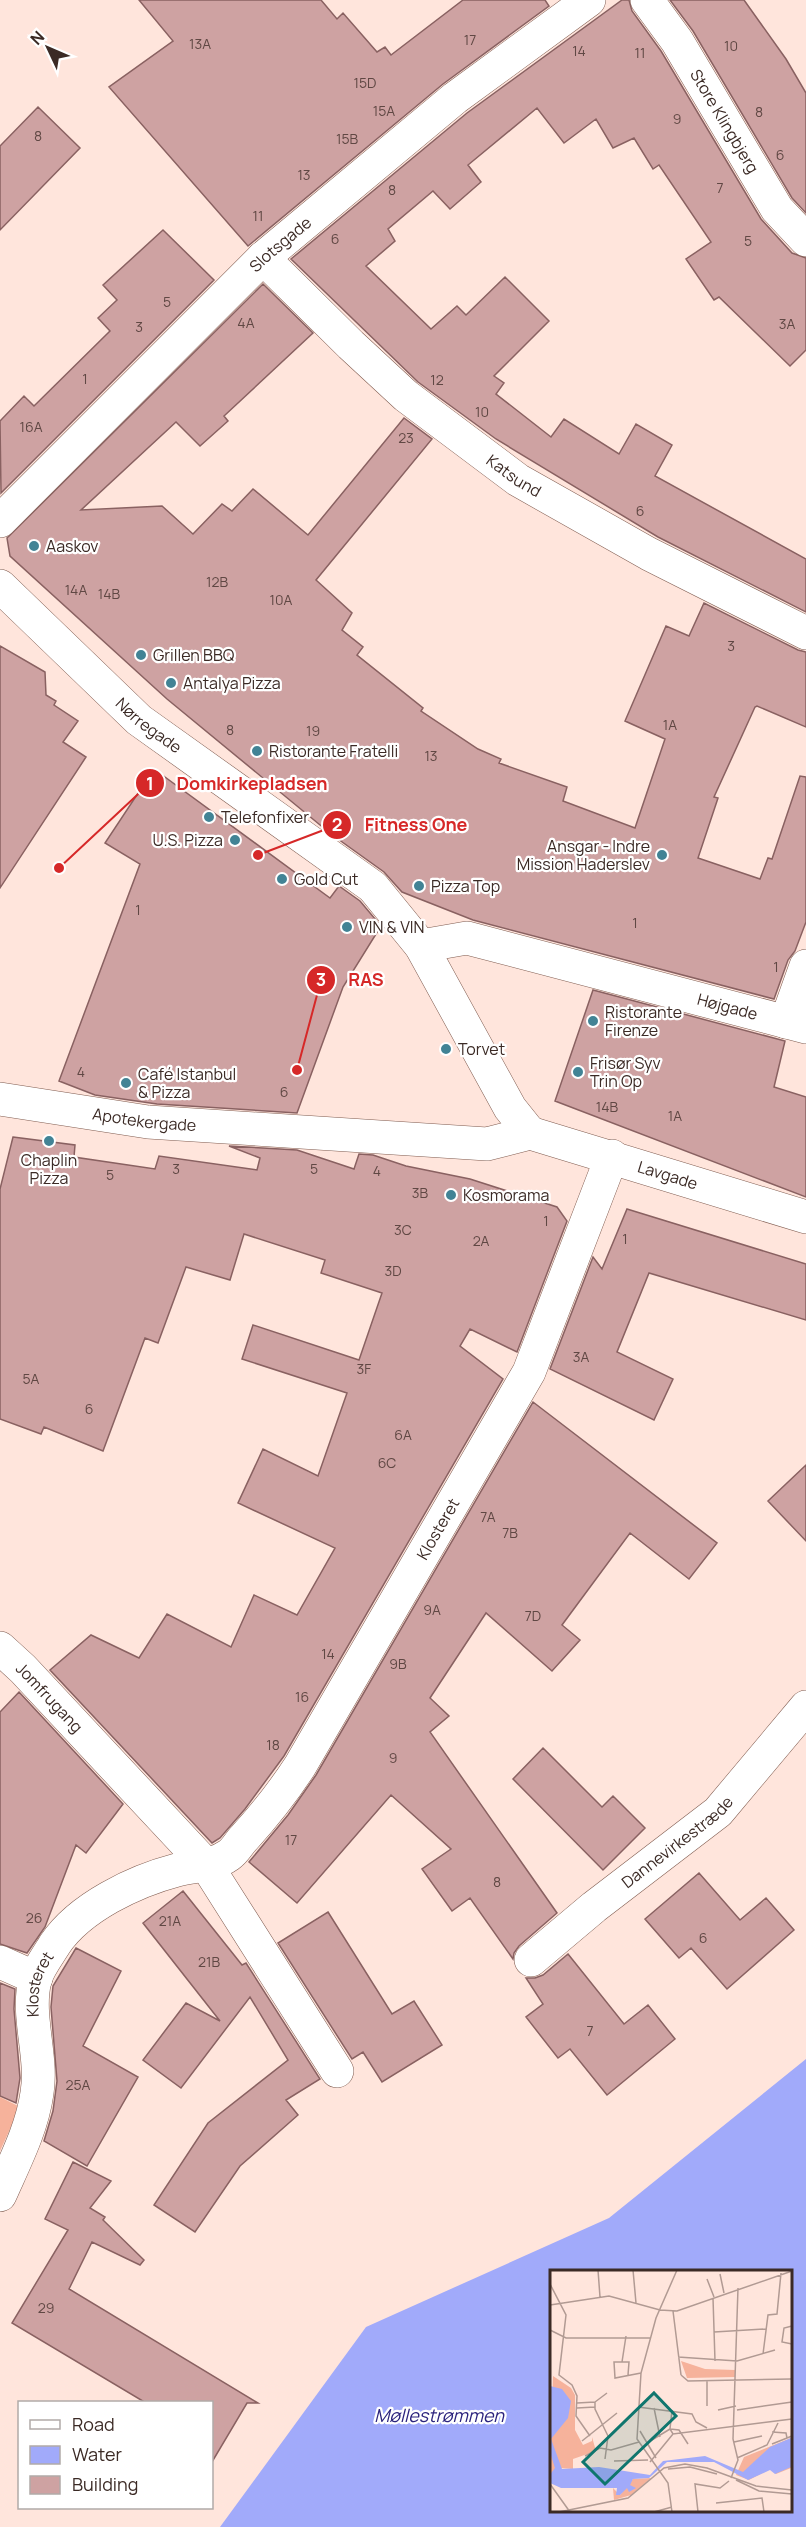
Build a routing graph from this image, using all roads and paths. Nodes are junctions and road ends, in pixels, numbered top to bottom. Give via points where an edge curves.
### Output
1 (589, 0) edge
2 (647, 0) edge
3 (806, 240) edge
4 (263, 258) junction
5 (0, 521) edge
6 (0, 586) edge
7 (806, 633) edge
8 (420, 946) junction
9 (806, 966) edge
10 (796, 1025) edge
11 (0, 1099) edge
12 (530, 1132) junction
13 (612, 1156) junction
14 (806, 1217) edge
15 (0, 1648) edge
16 (806, 1707) edge
17 (207, 1866) junction
18 (531, 1960) dead end
19 (0, 1962) edge
20 (36, 1978) junction
21 (337, 2071) dead end
22 (0, 2195) edge

1 - 4 street, Slotsgade via 455,98
2 - 3 street, Store Klingbjerg via 677,41 777,209
4 - 5 street, Slotsgade
4 - 7 street, Katsund via 406,396 518,480 650,555
6 - 8 street, Nørregade via 139,720 373,887
8 - 10 street, Højgade via 467,938
8 - 12 street via 510,1108
9 - 10 street
11 - 12 street, Apotekergade via 148,1122 487,1144
12 - 13 street, Lavgade
13 - 14 street, Lavgade
13 - 17 street, Klosteret via 529,1372 300,1767 270,1810 229,1855
15 - 17 street, Jomfrugang
16 - 18 street, Dannevirkestræde via 718,1812
17 - 20 street, Klosteret via 179,1869 106,1898 57,1942
17 - 21 street
19 - 20 street
20 - 22 street, Klosteret via 33,1996 37,2093 27,2132

